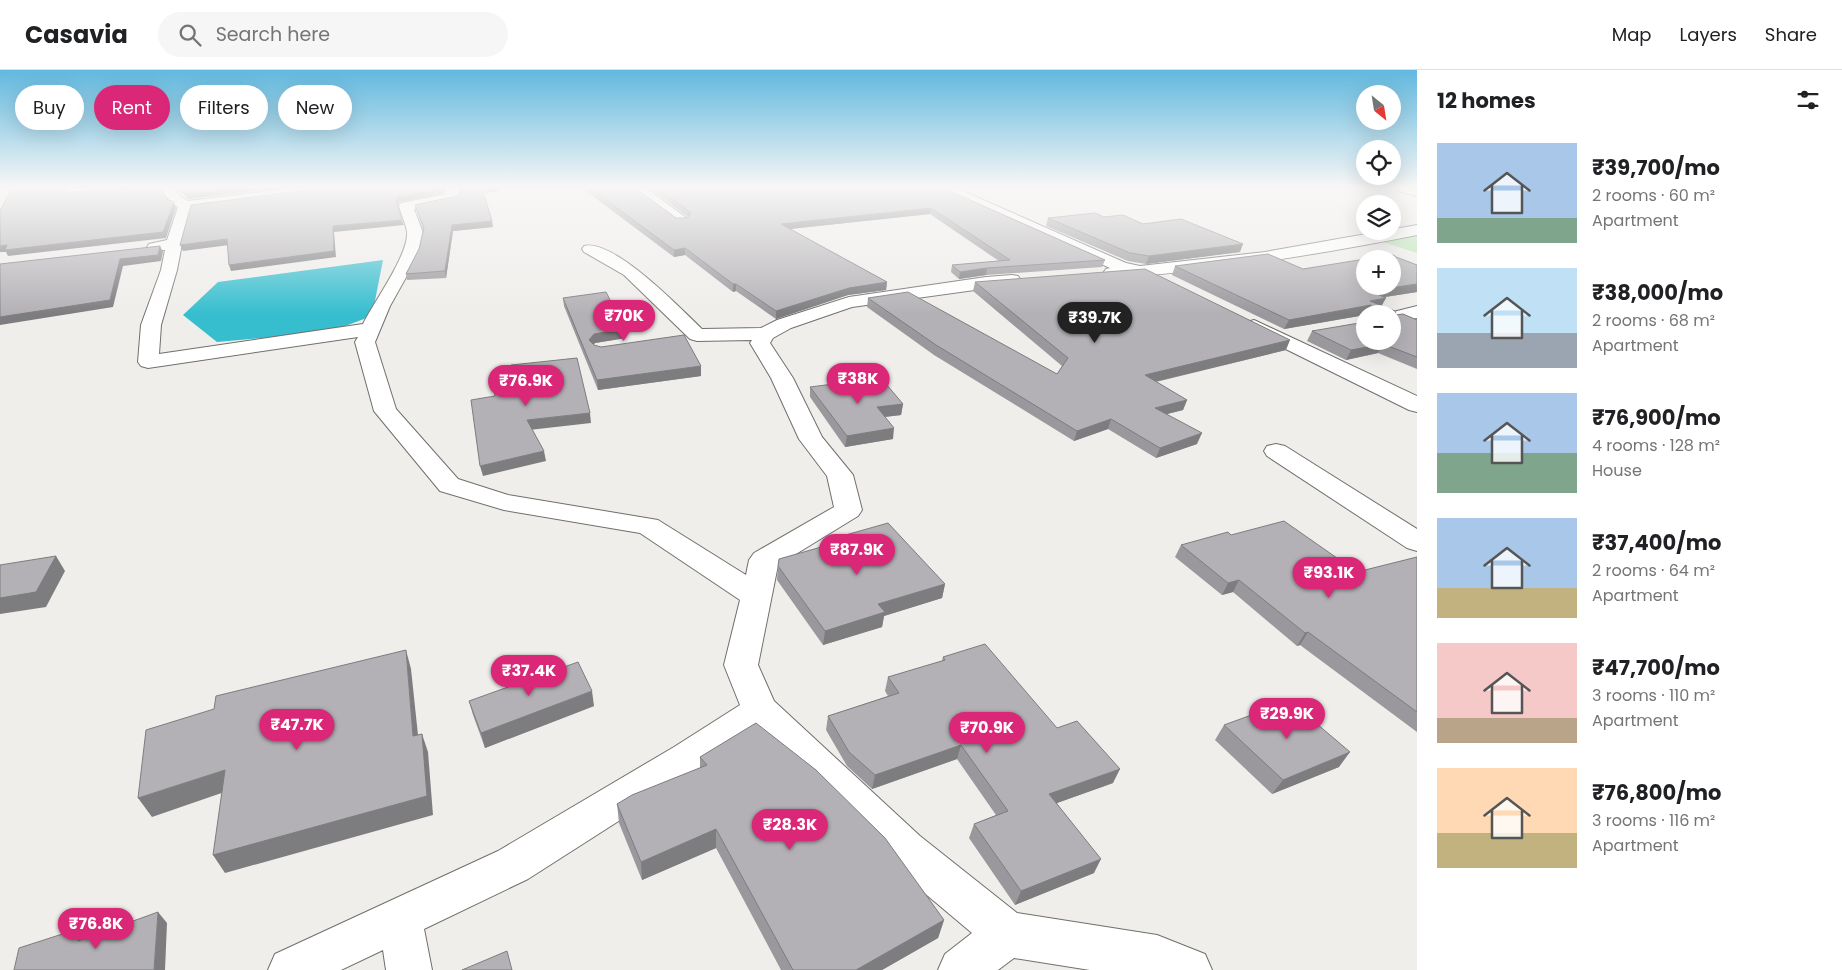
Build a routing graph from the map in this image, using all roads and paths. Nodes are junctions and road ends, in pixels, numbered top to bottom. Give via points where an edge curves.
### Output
1 (178, 230) edge
2 (414, 230) edge
3 (1039, 230) edge
4 (1417, 230) edge
5 (1351, 242) junction
6 (174, 244) junction
7 (139, 248) edge
8 (590, 249) dead end
9 (1370, 250) edge
10 (1146, 272) junction
11 (1081, 275) edge
12 (1034, 279) edge
13 (1176, 287) edge
14 (1417, 312) edge
15 (1401, 315) edge
16 (1237, 317) edge
17 (370, 329) junction
18 (1308, 333) dead end
19 (765, 334) junction
20 (1280, 338) junction
21 (1417, 405) edge
22 (1276, 451) dead end
23 (1417, 542) edge
24 (756, 597) junction
25 (760, 710) junction
26 (400, 918) junction
27 (1008, 934) junction
28 (291, 970) edge
29 (409, 970) edge
30 (961, 970) edge
31 (1190, 970) edge

1 - 6 street
2 - 17 street via 411,254
3 - 10 street via 1123,268
4 - 5 street
5 - 9 street
5 - 10 street
6 - 7 street
6 - 17 street via 151,325 148,362
8 - 19 street via 630,271 688,337
10 - 11 street
10 - 13 street
12 - 19 street via 986,282 849,302 784,324
14 - 15 street
16 - 20 street
17 - 24 street via 365,342 385,410 449,485 504,502 648,526
18 - 20 street
19 - 24 street via 760,343 782,378 811,439 840,476 848,510 764,560
20 - 21 street
22 - 23 street
24 - 25 street via 741,665
25 - 26 street via 513,865
25 - 27 street via 905,850
26 - 28 street
26 - 29 street
27 - 30 street
27 - 31 street via 1157,958

